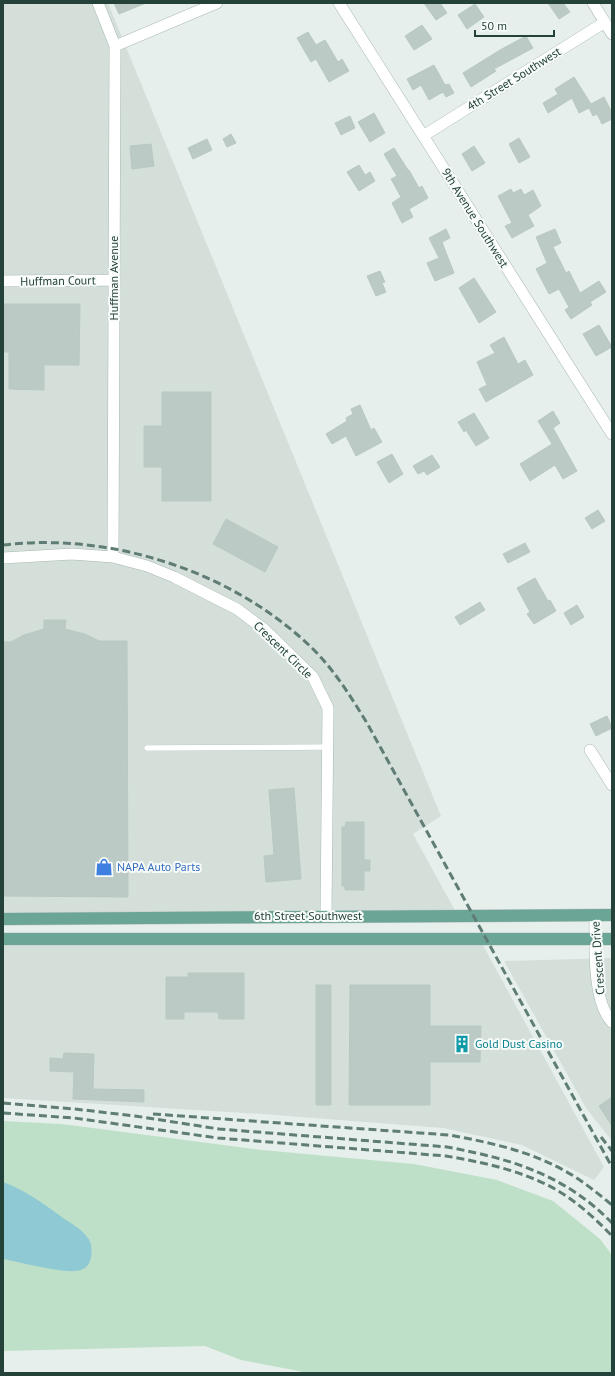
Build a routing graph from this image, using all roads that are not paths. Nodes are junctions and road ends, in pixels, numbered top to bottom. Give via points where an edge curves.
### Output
1 (98, 3) edge
2 (217, 3) edge
3 (339, 3) edge
4 (593, 3) edge
5 (605, 22) junction
6 (612, 34) edge
7 (115, 46) junction
8 (423, 136) junction
9 (114, 280) junction
10 (3, 281) edge
11 (612, 434) edge
12 (113, 557) junction
13 (3, 558) edge
14 (327, 747) junction
15 (147, 748) dead end
16 (590, 750) dead end
17 (612, 785) edge
18 (594, 915) junction
19 (612, 915) edge
20 (326, 916) junction
21 (3, 919) edge
22 (3, 939) edge
23 (595, 939) junction
24 (612, 939) edge
25 (612, 1022) edge

1 - 7 street, Huffman Avenue
2 - 7 street
3 - 8 street, 9th Avenue Southwest
4 - 5 street
5 - 6 street
5 - 8 street, 4th Street Southwest
7 - 9 street, Huffman Avenue
8 - 11 street, 9th Avenue Southwest
9 - 10 street, Huffman Court
9 - 12 street, Huffman Avenue
12 - 13 street, Crescent Circle via 72,554
12 - 14 street, Crescent Circle via 147,566 187,583 237,609 266,630 313,677 328,708
14 - 15 lane
14 - 20 street, Crescent Circle
16 - 17 street
18 - 19 main road, 6th Street Southwest
18 - 20 main road, 6th Street Southwest
18 - 23 street, Crescent Drive
20 - 21 main road, 6th Street Southwest
22 - 23 main road, 6th Street Southwest
23 - 24 main road, 6th Street Southwest
23 - 25 street, Crescent Drive via 602,1005

